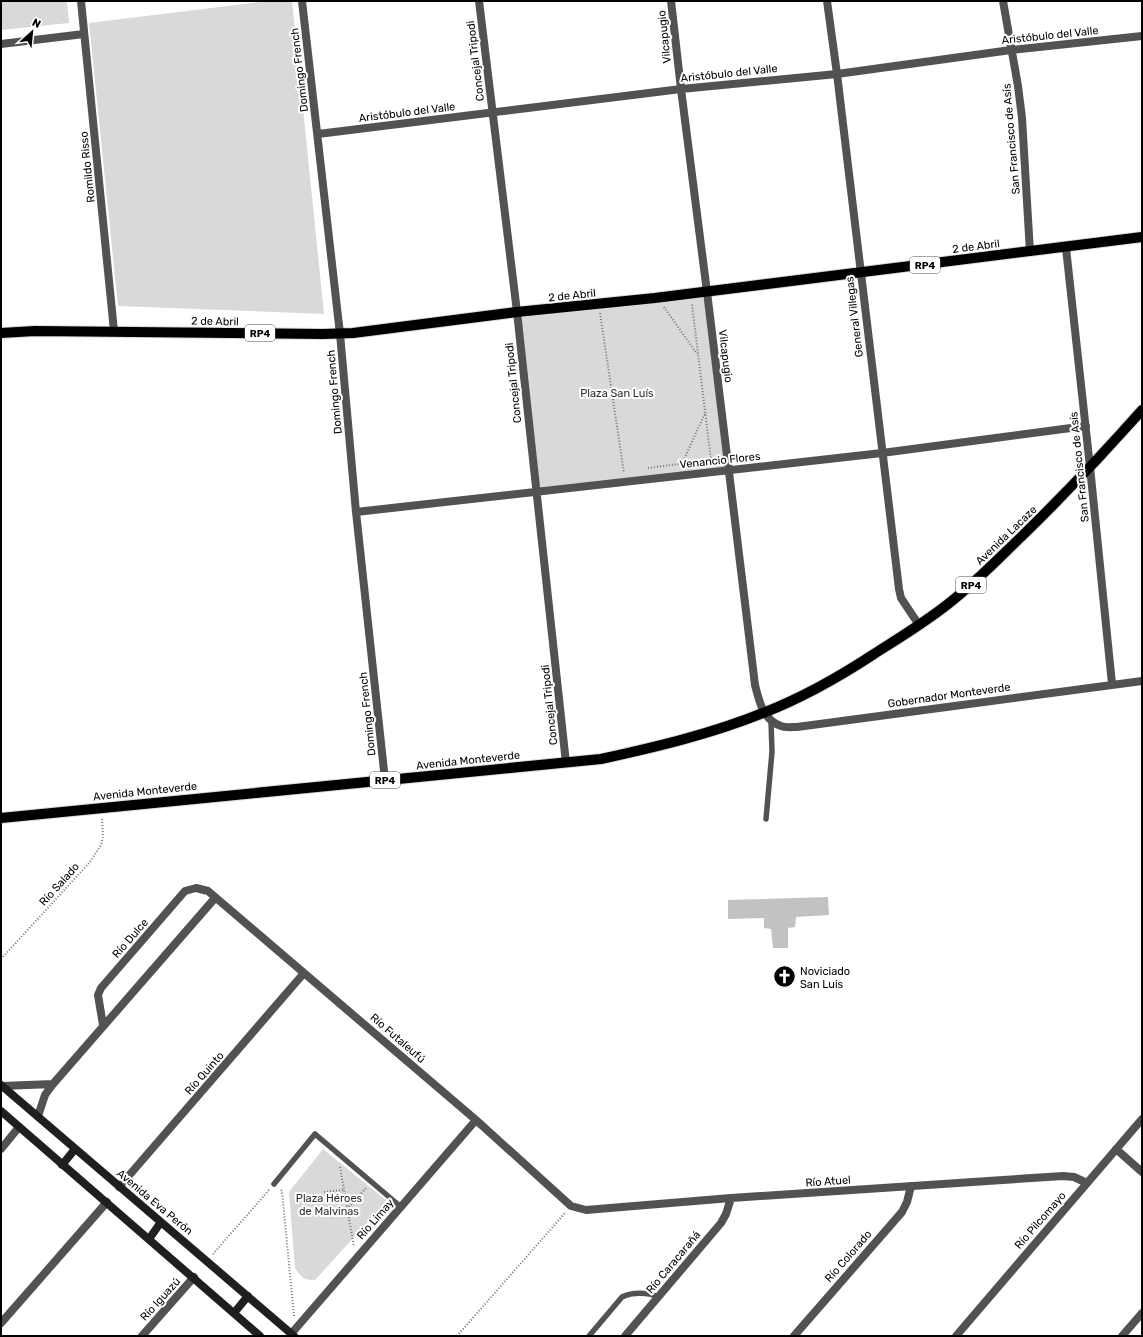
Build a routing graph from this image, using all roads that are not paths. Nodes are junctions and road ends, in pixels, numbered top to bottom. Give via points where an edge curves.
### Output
1 (81, 1) edge
2 (302, 1) edge
3 (479, 1) edge
4 (671, 1) edge
5 (827, 1) edge
6 (1002, 1) edge
7 (84, 34) junction
8 (1142, 36) edge
9 (1, 44) edge
10 (1011, 50) junction
11 (837, 74) junction
12 (681, 89) junction
13 (492, 112) junction
14 (318, 134) junction
15 (1142, 237) edge
16 (1066, 248) junction
17 (1030, 252) junction
18 (860, 273) junction
19 (707, 292) junction
20 (517, 312) junction
21 (114, 331) junction
22 (1, 332) edge
23 (340, 334) junction
24 (1142, 410) edge
25 (1086, 426) junction
26 (882, 453) junction
27 (1090, 467) junction
28 (729, 470) junction
29 (536, 492) junction
30 (356, 512) junction
31 (919, 625) junction
32 (1142, 681) edge
33 (1112, 684) junction
34 (764, 713) junction
35 (771, 721) junction
36 (566, 762) junction
37 (385, 780) junction
38 (1, 818) edge
39 (766, 819) dead end
40 (208, 891) joint
41 (215, 898) junction
42 (304, 973) junction
43 (103, 1025) junction
44 (53, 1084) junction
45 (2, 1085) edge
46 (1, 1111) edge
47 (38, 1116) junction
48 (1142, 1119) edge
49 (476, 1120) junction
50 (20, 1127) junction
51 (1, 1149) edge
52 (75, 1149) junction
53 (1116, 1149) junction
54 (62, 1165) junction
55 (1142, 1172) edge
56 (1087, 1183) junction
57 (274, 1184) road end
58 (119, 1186) junction
59 (911, 1186) junction
60 (731, 1198) junction
61 (107, 1202) junction
62 (571, 1206) joint
63 (401, 1207) junction
64 (161, 1222) junction
65 (149, 1238) junction
66 (194, 1277) junction
67 (248, 1296) junction
68 (658, 1297) junction
69 (234, 1313) junction
70 (1142, 1313) edge
71 (1, 1324) edge
72 (294, 1333) edge
73 (142, 1336) edge
74 (260, 1336) edge
75 (589, 1336) edge
76 (625, 1336) edge
77 (794, 1336) edge
78 (956, 1336) edge
79 (1122, 1336) edge

1 - 7 street, Romildo Risso
2 - 14 street, Domingo French
3 - 13 street, Concejal Tripodi
4 - 12 street, Vilcapugio
5 - 11 street, General Villegas
6 - 10 street, San Francisco de Asís
7 - 9 street
7 - 21 street, Romildo Risso
8 - 10 street, Aristóbulo del Valle
10 - 11 street, Aristóbulo del Valle
10 - 17 street, San Francisco de Asís via 1022,118
11 - 12 street, Aristóbulo del Valle
11 - 18 street, General Villegas
12 - 13 street, Aristóbulo del Valle
12 - 19 street, Vilcapugio
13 - 14 street, Aristóbulo del Valle
13 - 20 street, Concejal Tripodi
14 - 23 street, Domingo French
15 - 16 main road, 2 de Abril / RP4
16 - 17 main road, 2 de Abril / RP4
16 - 25 street, San Francisco de Asís
17 - 18 main road, 2 de Abril / RP4
18 - 19 main road, 2 de Abril / RP4
18 - 26 street, General Villegas
19 - 20 main road, 2 de Abril / RP4
19 - 28 street, Vilcapugio
20 - 23 main road, 2 de Abril / RP4
20 - 29 street, Concejal Tripodi
21 - 22 main road, 2 de Abril / RP4
21 - 23 main road, 2 de Abril / RP4
23 - 30 street, Domingo French
24 - 27 main road, Avenida Lacaze / RP4
25 - 26 street, Venancio Flores
25 - 27 street, San Francisco de Asís
26 - 28 street, Venancio Flores
26 - 31 street, General Villegas via 899,590 901,598
27 - 31 main road, Avenida Lacaze / RP4 via 983,574
27 - 33 street, San Francisco de Asís
28 - 29 street, Venancio Flores
28 - 34 street, Vilcapugio via 755,685
29 - 30 street, Venancio Flores
29 - 36 street, Concejal Tripodi
30 - 37 street, Domingo French
31 - 34 main road, Avenida Lacaze / RP4 via 833,680
32 - 33 street, Gobernador Monteverde
33 - 35 street, Gobernador Monteverde via 797,727 782,727
34 - 35 street
34 - 36 main road, Avenida Monteverde / RP4 via 710,732 650,748 601,759
35 - 39 lane via 772,752
36 - 37 main road, Avenida Monteverde / RP4
37 - 38 main road, Avenida Monteverde / RP4
40 - 41 street, Río Futaleufú
40 - 43 street, Río Dulce via 196,888 185,890 101,988 98,995
41 - 42 street, Río Futaleufú
41 - 43 street
42 - 49 street, Río Futaleufú
42 - 58 street, Río Quinto
43 - 44 street
44 - 45 street
44 - 47 street via 45,1095
45 - 47 main road, Avenida Eva Perón
46 - 50 main road
47 - 52 main road, Avenida Eva Perón
48 - 53 street, Río Pilcomayo
49 - 62 street, Río Futaleufú
49 - 63 street, Río Limay
50 - 51 street
50 - 54 main road
52 - 54 main road
52 - 58 main road, Avenida Eva Perón
53 - 55 street
53 - 56 street, Río Pilcomayo
54 - 61 main road
56 - 59 street, Río Atuel via 1074,1177 1063,1176
56 - 78 street, Río Pilcomayo
57 - 63 lane via 316,1134
58 - 64 main road, Avenida Eva Perón
59 - 60 street, Río Atuel
59 - 77 street, Río Colorado via 902,1212
60 - 62 street, Río Atuel via 586,1210
60 - 68 street, Río Caracarañá via 721,1223
61 - 65 main road
61 - 71 street
63 - 72 street, Río Limay
64 - 65 main road
64 - 67 main road, Avenida Eva Perón
65 - 66 main road
66 - 69 main road
66 - 73 street, Río Iguazú
67 - 69 main road
67 - 72 main road, Avenida Eva Perón
68 - 75 lane via 648,1293 622,1297
68 - 76 street, Río Caracarañá
69 - 74 main road
70 - 79 street

